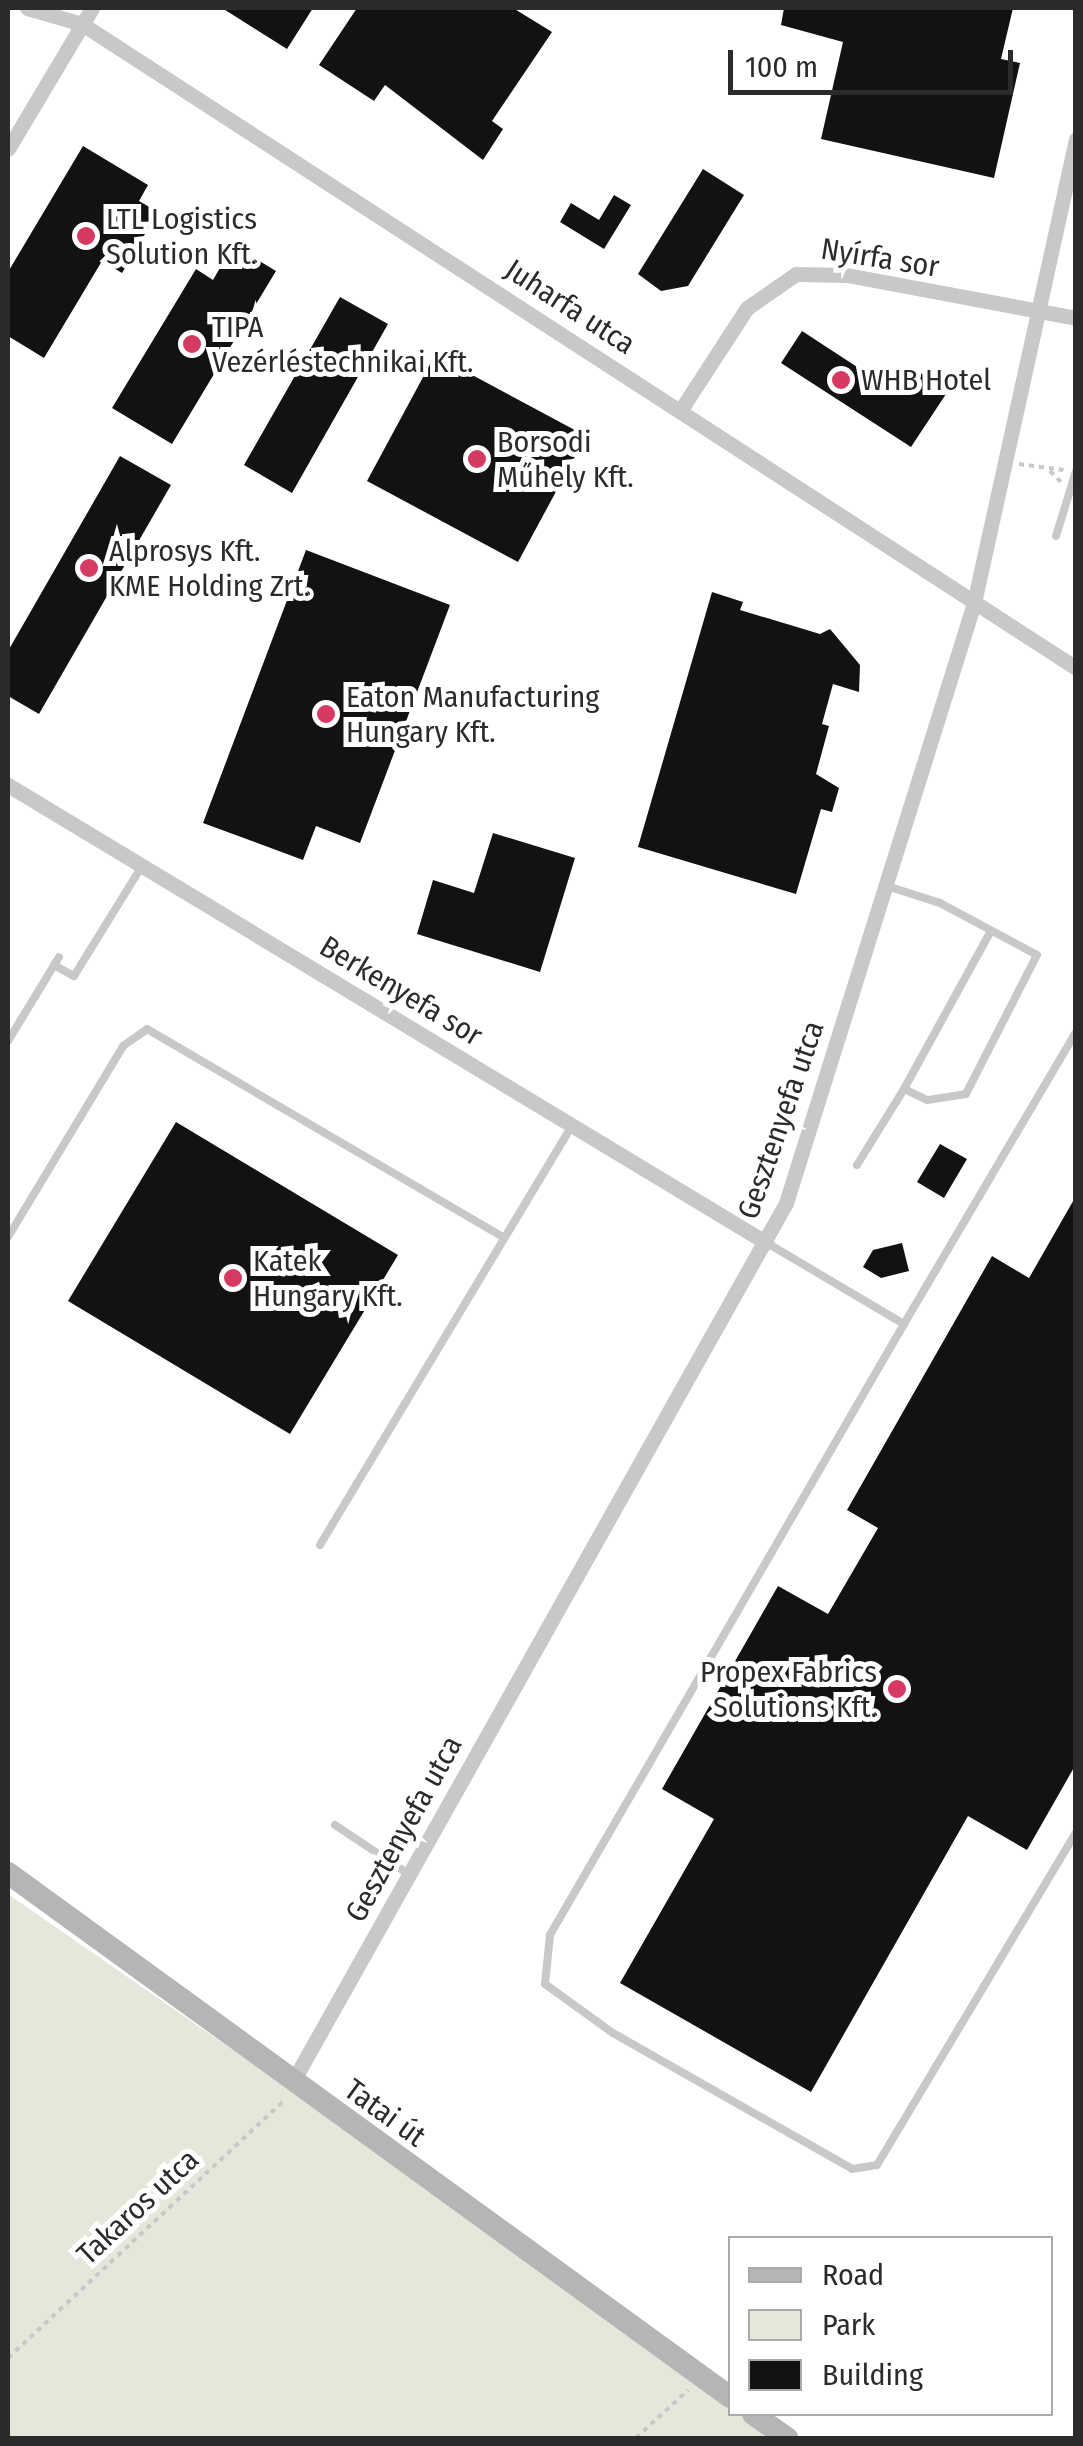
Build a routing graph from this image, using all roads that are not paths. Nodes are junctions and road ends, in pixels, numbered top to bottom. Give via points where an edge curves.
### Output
1 (27, 8) edge
2 (92, 8) edge
3 (82, 24) junction
4 (1076, 140) edge
5 (8, 149) edge
6 (1038, 312) junction
7 (1076, 318) edge
8 (680, 411) junction
9 (1076, 471) edge
10 (1056, 536) dead end
11 (974, 603) junction
12 (1076, 668) edge
13 (8, 785) edge
14 (142, 866) junction
15 (887, 886) junction
16 (991, 931) junction
17 (1076, 1032) edge
18 (8, 1041) edge
19 (904, 1088) junction
20 (572, 1126) junction
21 (857, 1165) dead end
22 (8, 1237) edge
23 (504, 1238) junction
24 (767, 1242) junction
25 (904, 1324) junction
26 (320, 1545) dead end
27 (334, 1825) dead end
28 (1076, 1833) edge
29 (410, 1875) junction
30 (10, 1878) edge
31 (292, 2084) junction
32 (728, 2395) edge
33 (756, 2416) edge
34 (787, 2438) edge

1 - 3 street, Juharfa utca
2 - 3 street
3 - 5 street
3 - 8 street, Juharfa utca
4 - 6 street, Gesztenyefa utca
6 - 7 street, Nyírfa sor
6 - 8 street, Nyírfa sor via 848,275 796,274 758,295
6 - 11 street, Gesztenyefa utca
8 - 11 street, Juharfa utca
9 - 10 lane
11 - 12 street, Juharfa utca
11 - 15 street, Gesztenyefa utca
13 - 14 street, Berkenyefa sor
14 - 18 lane via 74,976 56,961
14 - 20 street, Berkenyefa sor
15 - 16 lane
15 - 24 street, Gesztenyefa utca
16 - 19 lane
16 - 19 lane via 1036,955 1030,982 960,1100 944,1105
17 - 25 lane
19 - 21 lane
20 - 23 lane
20 - 24 street, Berkenyefa sor
22 - 23 lane via 123,1046 147,1029
23 - 26 lane
24 - 25 lane
24 - 29 street, Gesztenyefa utca
25 - 28 lane via 550,1934 545,1984 613,2033 852,2169 877,2165
27 - 29 lane
29 - 31 street, Gesztenyefa utca
30 - 31 street, Tatai út
31 - 32 street, Tatai út
33 - 34 street

